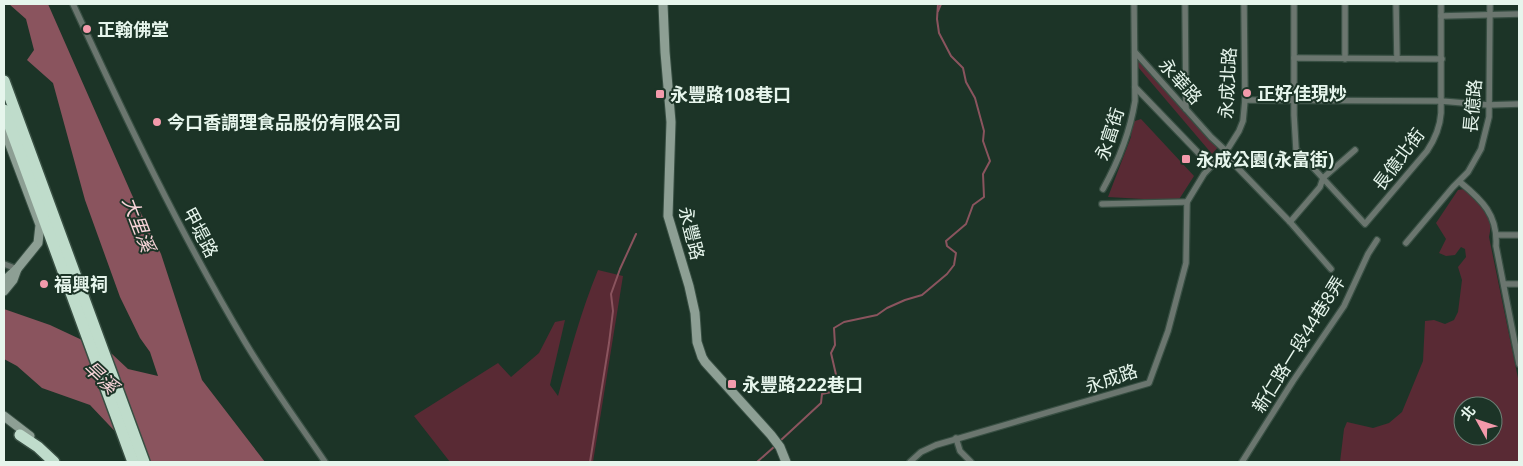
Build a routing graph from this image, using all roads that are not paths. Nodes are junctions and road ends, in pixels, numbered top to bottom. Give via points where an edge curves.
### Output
1 (73, 4) edge
2 (663, 4) edge
3 (1134, 4) edge
4 (1185, 4) edge
5 (1244, 4) edge
6 (1294, 4) edge
7 (1345, 4) edge
8 (1396, 4) edge
9 (1442, 4) edge
10 (1490, 4) edge
11 (1519, 14) edge
12 (1490, 15) junction
13 (1442, 16) junction
14 (1135, 52) junction
15 (1294, 58) junction
16 (1345, 59) junction
17 (1397, 59) junction
18 (1442, 60) junction
19 (4, 81) edge
20 (1135, 87) junction
21 (1245, 100) junction
22 (1294, 100) junction
23 (1442, 101) junction
24 (1519, 104) edge
25 (1488, 105) junction
26 (1186, 109) junction
27 (4, 110) edge
28 (4, 128) edge
29 (1355, 150) dead end
30 (1226, 151) junction
31 (1211, 166) junction
32 (1323, 178) junction
33 (1460, 182) junction
34 (1103, 189) dead end
35 (1187, 202) junction
36 (1102, 204) dead end
37 (1290, 222) junction
38 (1497, 235) junction
39 (1519, 235) edge
40 (1377, 240) dead end
41 (1406, 243) dead end
42 (4, 264) edge
43 (17, 269) junction
44 (1331, 269) dead end
45 (4, 282) edge
46 (1504, 284) junction
47 (1519, 284) edge
48 (4, 291) edge
49 (1516, 333) edge
50 (1519, 364) edge
51 (4, 416) edge
52 (4, 423) edge
53 (20, 435) junction
54 (956, 438) junction
55 (47, 462) edge
56 (54, 462) edge
57 (61, 462) edge
58 (132, 462) edge
59 (144, 462) edge
60 (325, 462) edge
61 (786, 462) edge
62 (910, 462) edge
63 (971, 462) edge
64 (1242, 462) edge

1 - 60 street, 甲堤路 via 145,156 213,288 272,386
2 - 61 street, 永豐路 via 671,122 668,216 689,286 696,342 705,362 778,444
3 - 14 street, 永富街
4 - 26 street
5 - 21 street, 永成北路
6 - 15 street
7 - 16 street
8 - 17 street
9 - 13 street, 長億北街
10 - 12 street, 長億路
11 - 12 street
12 - 13 street
12 - 25 street, 長億路
13 - 18 street, 長億北街
14 - 20 street, 永富街
14 - 26 street, 永華路
15 - 16 street
15 - 22 street
16 - 17 street
17 - 18 street
18 - 23 street, 長億北街
19 - 59 highway
20 - 31 street, 永富街
20 - 34 street, 永富街 via 1128,129
21 - 22 street
21 - 30 street, 永成北路 via 1243,121
22 - 23 street
22 - 32 street via 1296,149
23 - 25 street
23 - 32 street, 長億北街 via 1440,122 1432,143 1364,224
24 - 25 street
25 - 33 street, 長億路 via 1489,117 1481,148
26 - 30 street, 永華路
27 - 58 highway
28 - 43 street via 40,225 38,243
29 - 32 street
30 - 31 street, 永成路
30 - 37 street via 1233,163
31 - 35 street, 永成路
32 - 37 street via 1320,187
33 - 38 street via 1485,205
33 - 41 street, 長億路
35 - 36 street
35 - 54 street, 永成路 via 1186,263 1173,316 1149,384
37 - 44 street
38 - 39 street
38 - 46 street via 1496,246
40 - 64 street, 新仁路一段44巷8弄 via 1344,306
42 - 43 street
43 - 45 street
43 - 48 street
46 - 47 street
46 - 49 street
49 - 50 street
51 - 57 street
52 - 53 street
53 - 55 street
53 - 56 highway
54 - 62 street, 永成路 via 928,448
54 - 63 street via 960,451

